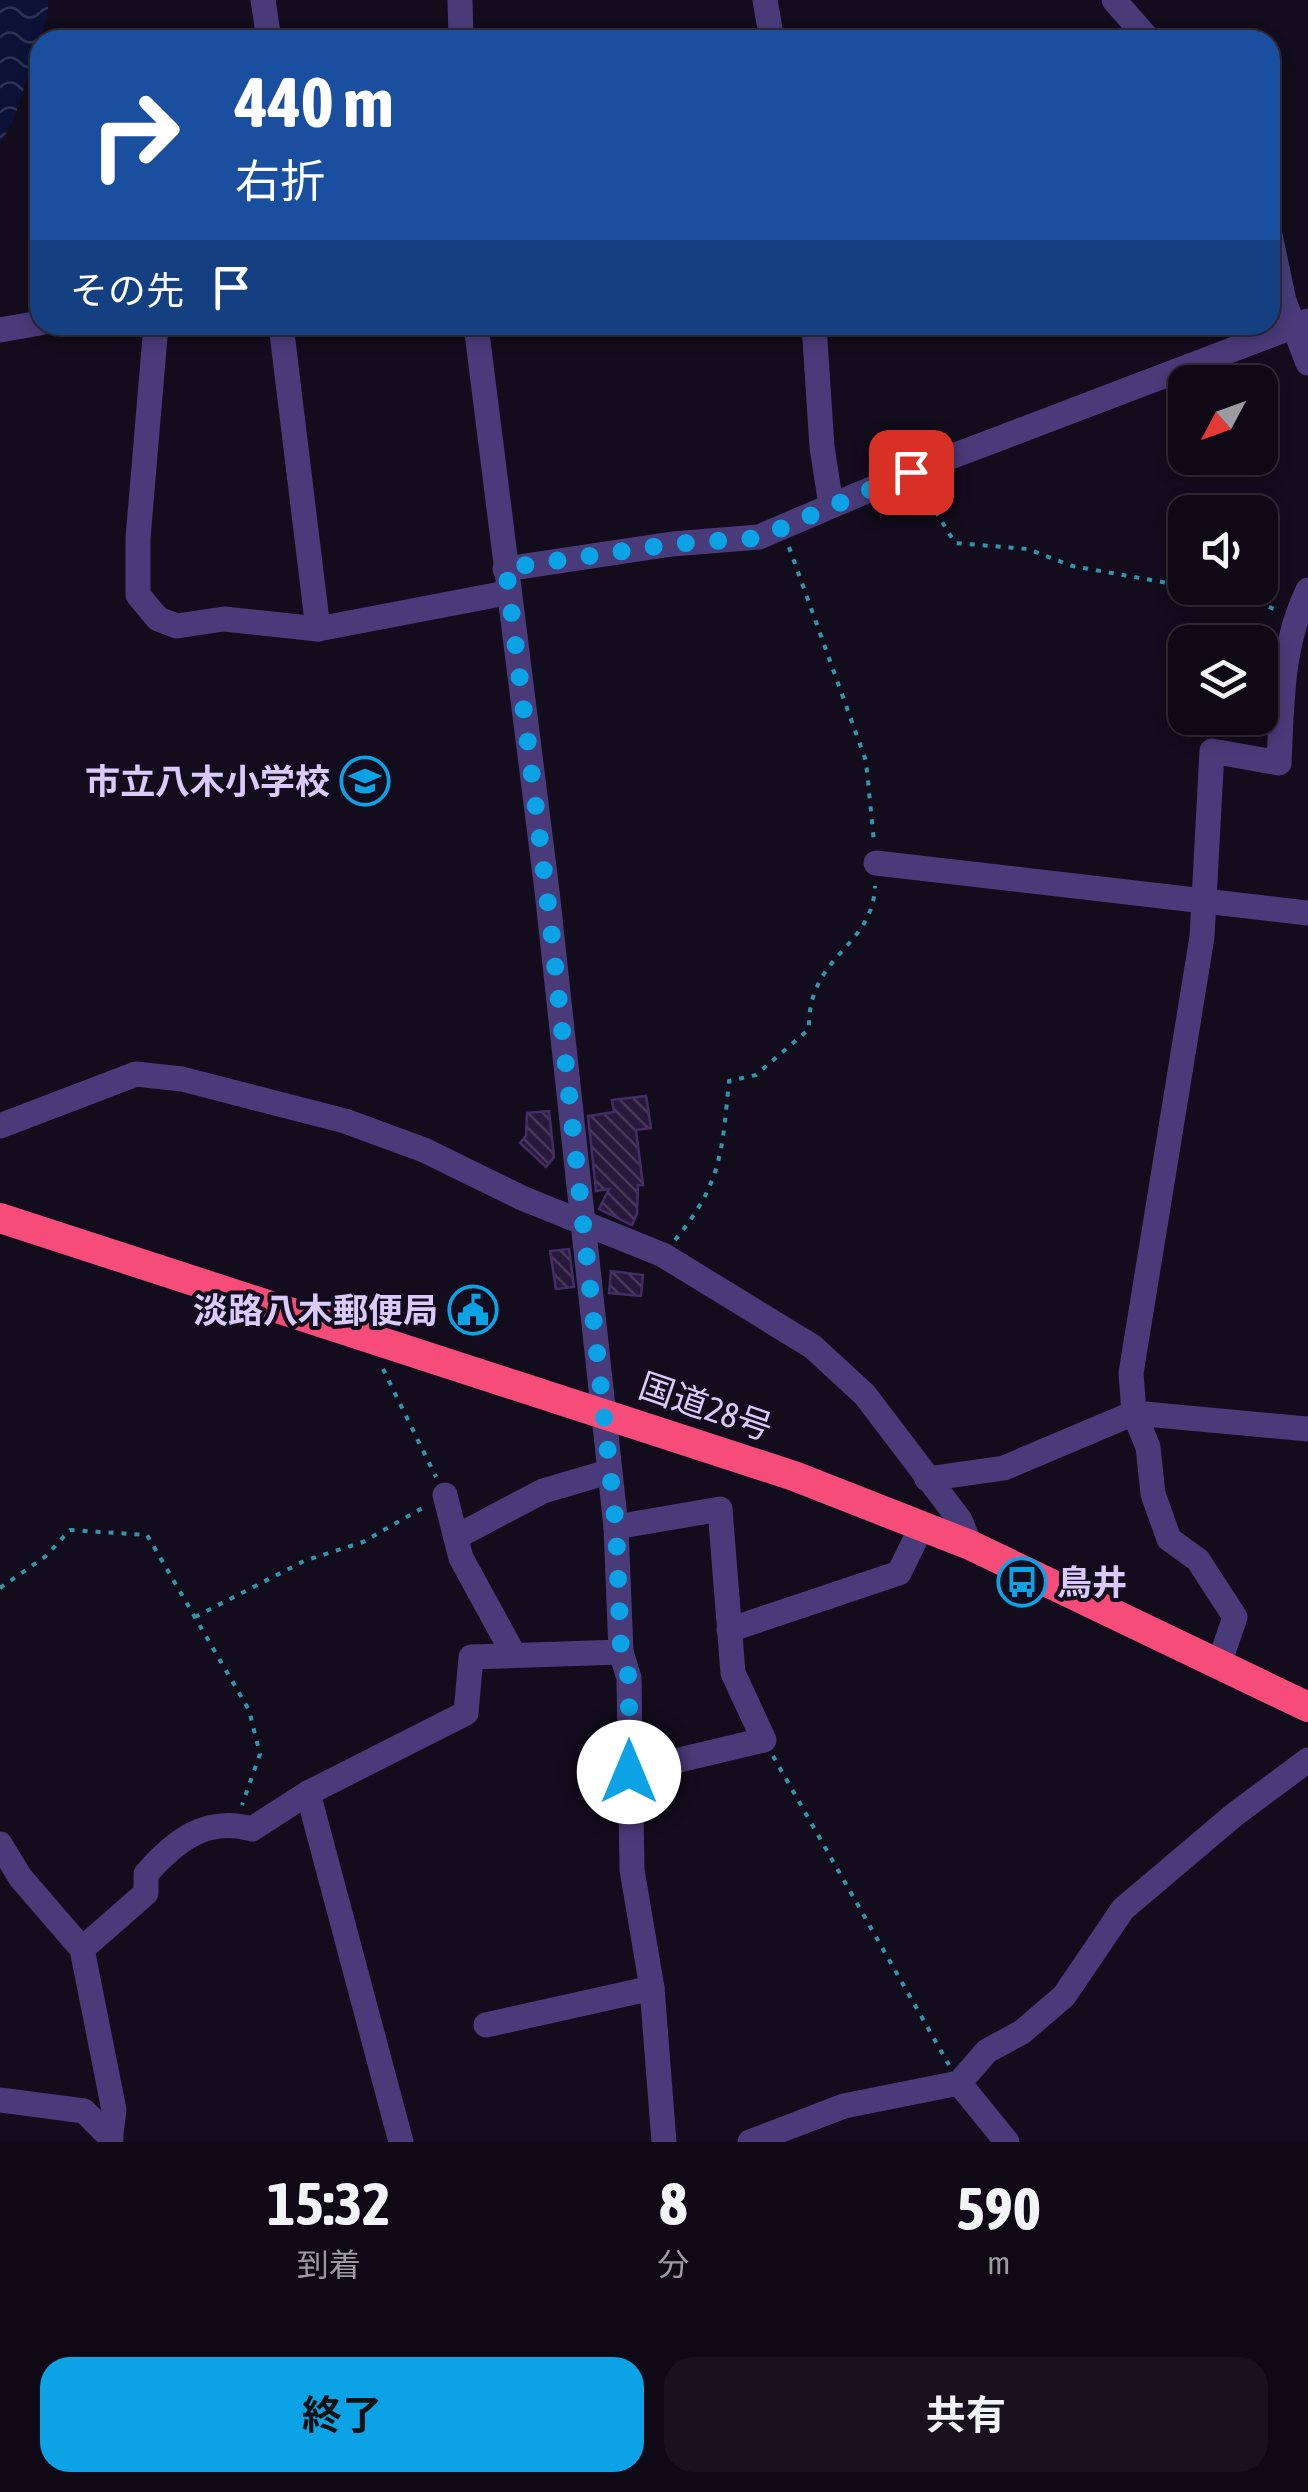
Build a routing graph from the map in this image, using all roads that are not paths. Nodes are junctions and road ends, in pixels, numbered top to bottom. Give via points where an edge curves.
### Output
1 (264, 0) edge
2 (460, 0) edge
3 (764, 0) edge
4 (1114, 0) edge
5 (268, 30) edge
6 (461, 30) edge
7 (770, 30) edge
8 (1140, 30) edge
9 (1280, 263) edge
10 (1301, 323) edge
11 (30, 325) edge
12 (0, 330) edge
13 (155, 335) edge
14 (283, 335) edge
15 (477, 335) edge
16 (815, 335) edge
17 (1270, 335) edge
18 (1308, 363) edge
19 (832, 505) junction
20 (506, 581) junction
21 (1308, 590) edge
22 (318, 629) junction
23 (876, 863) road end
24 (1206, 900) junction
25 (1308, 912) edge
26 (0, 1126) edge
27 (0, 1218) edge
28 (584, 1223) junction
29 (602, 1410) junction
30 (1134, 1413) junction
31 (1308, 1429) edge
32 (608, 1472) junction
33 (928, 1479) junction
34 (445, 1495) road end
35 (922, 1526) junction
36 (616, 1527) junction
37 (456, 1537) junction
38 (970, 1545) junction
39 (730, 1630) junction
40 (621, 1652) junction
41 (513, 1653) junction
42 (1219, 1664) junction
43 (1308, 1707) edge
44 (1308, 1760) edge
45 (629, 1772) junction
46 (308, 1793) junction
47 (0, 1844) edge
48 (82, 1949) junction
49 (652, 1988) junction
50 (486, 2025) dead end
51 (959, 2082) junction
52 (0, 2100) edge
53 (111, 2140) edge
54 (402, 2142) edge
55 (664, 2142) edge
56 (750, 2142) edge
57 (1007, 2142) edge

1 - 5 street
2 - 6 street
3 - 7 street
4 - 8 street
9 - 10 street
10 - 18 street
11 - 12 street
13 - 22 street via 138,538 140,602 158,620 177,626 224,619
14 - 22 street
15 - 20 street
16 - 19 street
17 - 19 street
19 - 20 street via 759,538 672,544
20 - 22 street
20 - 28 street
21 - 24 street via 1283,662 1279,763 1212,751
23 - 24 street
24 - 25 street
24 - 30 street via 1131,1372
26 - 28 street via 136,1074 182,1079 345,1121
27 - 29 highway, 国道28号
28 - 29 street
28 - 33 street via 662,1255 814,1348 866,1394
29 - 32 street
29 - 35 highway, 国道28号
30 - 31 street
30 - 33 street via 1004,1468
30 - 42 street via 1169,1539 1198,1560 1236,1616
32 - 36 street
32 - 37 street via 542,1491
33 - 38 street
34 - 37 street
35 - 38 highway, 国道28号
35 - 39 street via 899,1573
36 - 39 street via 720,1509
36 - 40 street
37 - 41 street
38 - 42 highway, 国道28号
39 - 45 street via 733,1672 764,1740
40 - 41 street
40 - 45 street via 629,1678
41 - 46 street via 471,1657 466,1712
42 - 43 highway, 国道28号
44 - 51 street via 1123,1909 1064,1996 987,2051
45 - 49 street via 632,1870
46 - 48 street via 252,1830 230,1823 176,1840 146,1874 146,1894
46 - 54 street
47 - 48 street
48 - 53 street via 114,2110
49 - 50 street
49 - 55 street
51 - 56 street via 844,2106
51 - 57 street
52 - 53 street via 84,2111

